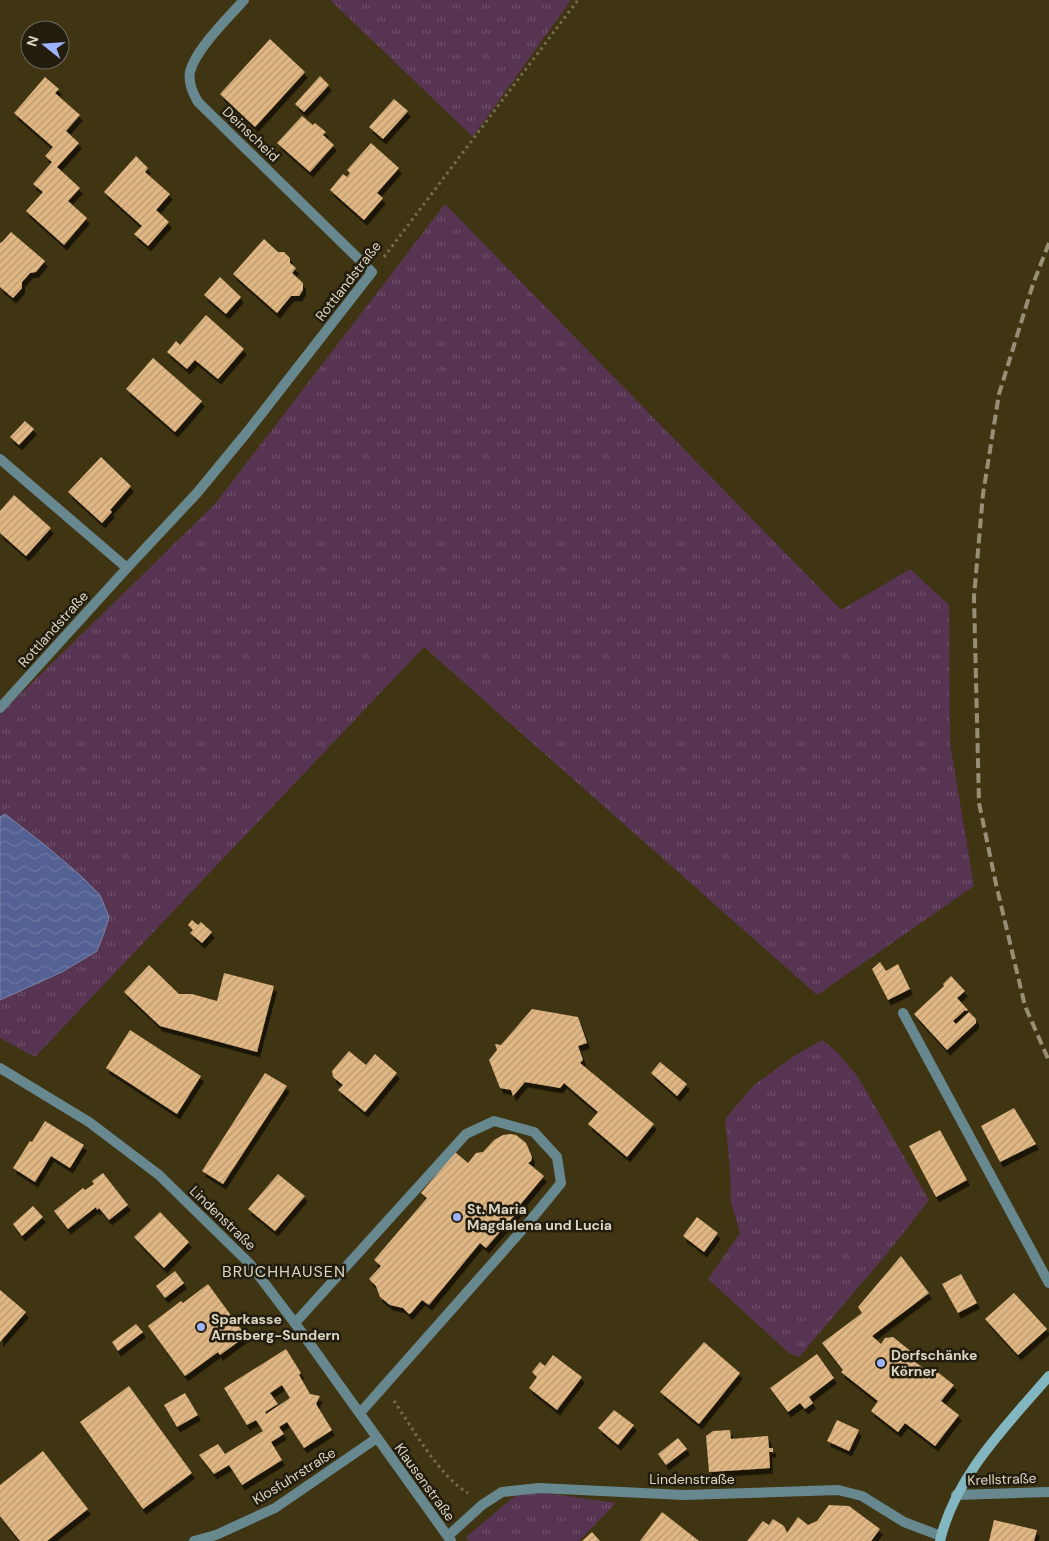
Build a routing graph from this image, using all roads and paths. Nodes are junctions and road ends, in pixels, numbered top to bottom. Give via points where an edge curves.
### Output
1 (244, 0) edge
2 (578, 0) edge
3 (372, 272) junction
4 (0, 459) edge
5 (127, 568) junction
6 (0, 708) edge
7 (903, 1013) dead end
8 (0, 1068) edge
9 (1049, 1283) edge
10 (295, 1323) junction
11 (1049, 1376) edge
12 (384, 1386) junction
13 (360, 1413) junction
14 (377, 1438) junction
15 (1049, 1492) edge
16 (956, 1495) junction
17 (485, 1504) junction
18 (450, 1539) edge
19 (940, 1539) edge
20 (194, 1541) edge

1 - 3 street, Deinscheid via 196,59 190,73 191,88 198,102
2 - 3 path, Rottlandstraße
3 - 5 street, Rottlandstraße via 236,447
4 - 5 street
5 - 6 street, Rottlandstraße
7 - 9 street
8 - 10 street, Lindenstraße via 89,1122 159,1175 250,1264
10 - 12 street via 466,1134 494,1121 534,1132 557,1157 561,1184
10 - 13 street, Lindenstraße
11 - 16 street via 994,1439
12 - 13 street
12 - 17 path via 435,1460 459,1488
13 - 14 street, Lindenstraße
14 - 18 street, Klausenstraße
14 - 20 street, Klosfuhrstraße via 275,1508 216,1535
15 - 16 street, Krellstraße
16 - 19 street
17 - 18 street, Lindenstraße
17 - 19 street, Lindenstraße via 502,1492 538,1488 684,1495 838,1490 862,1496

